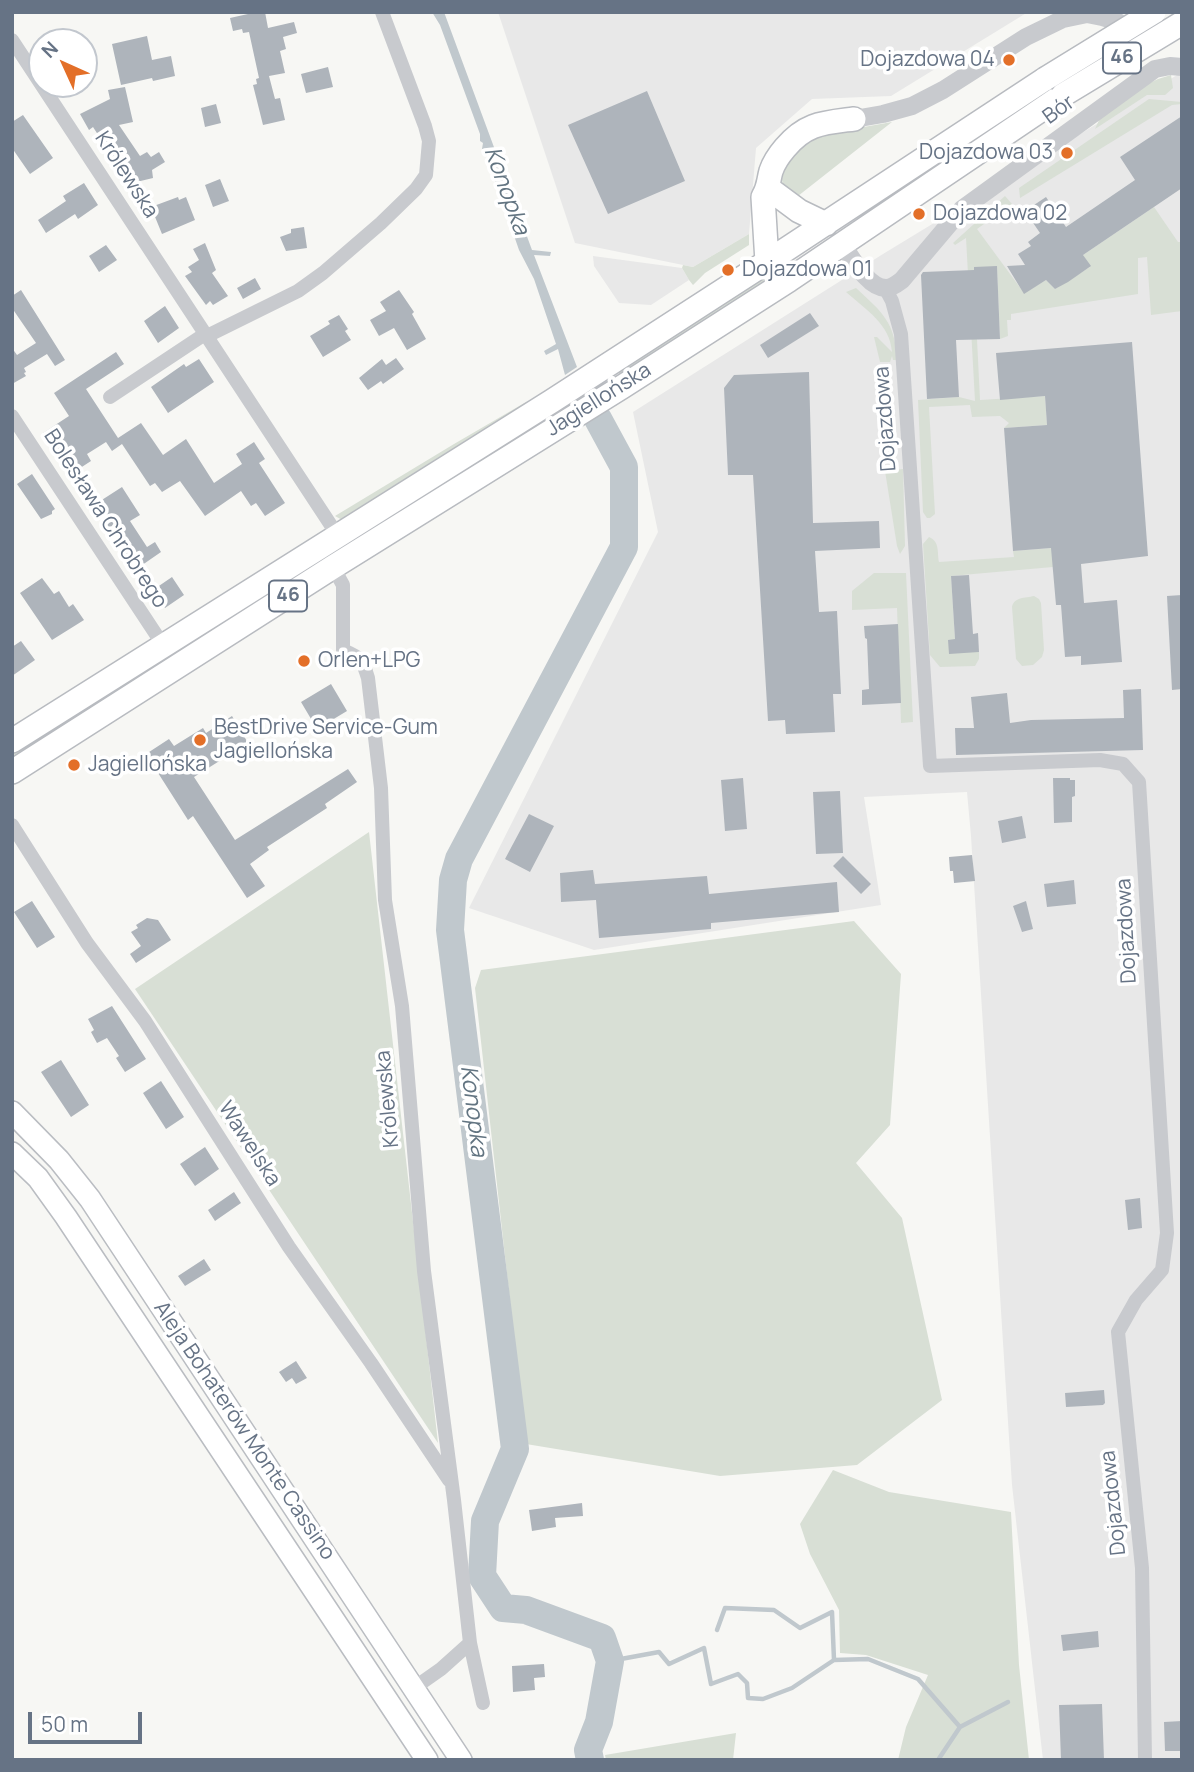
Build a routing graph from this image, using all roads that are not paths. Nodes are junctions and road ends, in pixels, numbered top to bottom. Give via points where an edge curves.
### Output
1 (382, 12) edge
2 (1154, 12) edge
3 (1182, 23) edge
4 (12, 40) edge
5 (1182, 67) edge
6 (1154, 69) junction
7 (854, 119) joint
8 (768, 188) junction
9 (826, 224) junction
10 (842, 244) junction
11 (767, 262) junction
12 (885, 288) junction
13 (206, 335) junction
14 (110, 397) dead end
15 (12, 416) edge
16 (338, 536) junction
17 (332, 566) junction
18 (163, 645) junction
19 (12, 741) edge
20 (12, 772) edge
21 (12, 825) edge
22 (12, 1112) edge
23 (12, 1153) edge
24 (452, 1484) junction
25 (470, 1643) junction
26 (414, 1688) junction
27 (483, 1703) dead end
28 (427, 1760) edge
29 (461, 1760) edge
30 (1145, 1760) edge

1 - 13 street via 425,126 429,141 426,175 381,223 323,273
2 - 9 main road, Jagiellońska / 46, bridge
3 - 10 main road, Jagiellońska / 46, bridge via 1063,95
4 - 13 street, Królewska
5 - 6 street
6 - 7 street via 1118,22 1087,15 1070,17 1027,37 912,106
6 - 12 street, Bór via 962,209 902,281
7 - 8 main road via 816,125 793,139 778,155
8 - 9 main road
8 - 11 main road via 763,197
9 - 11 main road, Jagiellońska / 46
10 - 12 street via 860,270
10 - 17 main road, Jagiellońska / 46
11 - 16 main road, Jagiellońska / 46
12 - 30 street, Dojazdowa via 901,334 930,766 1100,760 1123,764 1139,782 1167,1233 1162,1270 1136,1300 1118,1332 1142,1568
13 - 14 street
13 - 16 street, Królewska
15 - 18 street, Bolesława Chrobrego
16 - 18 main road, Jagiellońska / 46
17 - 20 main road, Jagiellońska / 46
17 - 24 street, Królewska via 343,584 343,650 358,657 368,678 381,788 385,900 402,1006 424,1271
18 - 19 main road, Jagiellońska / 46
21 - 24 street, Wawelska via 87,943 145,1021 289,1247
22 - 26 main road, Aleja Bohaterów Monte Cassino via 90,1199
23 - 28 main road, Aleja Bohaterów Monte Cassino via 38,1178 66,1217
24 - 25 street, Królewska
25 - 26 street
25 - 27 street, Królewska
26 - 29 main road, Aleja Bohaterów Monte Cassino

